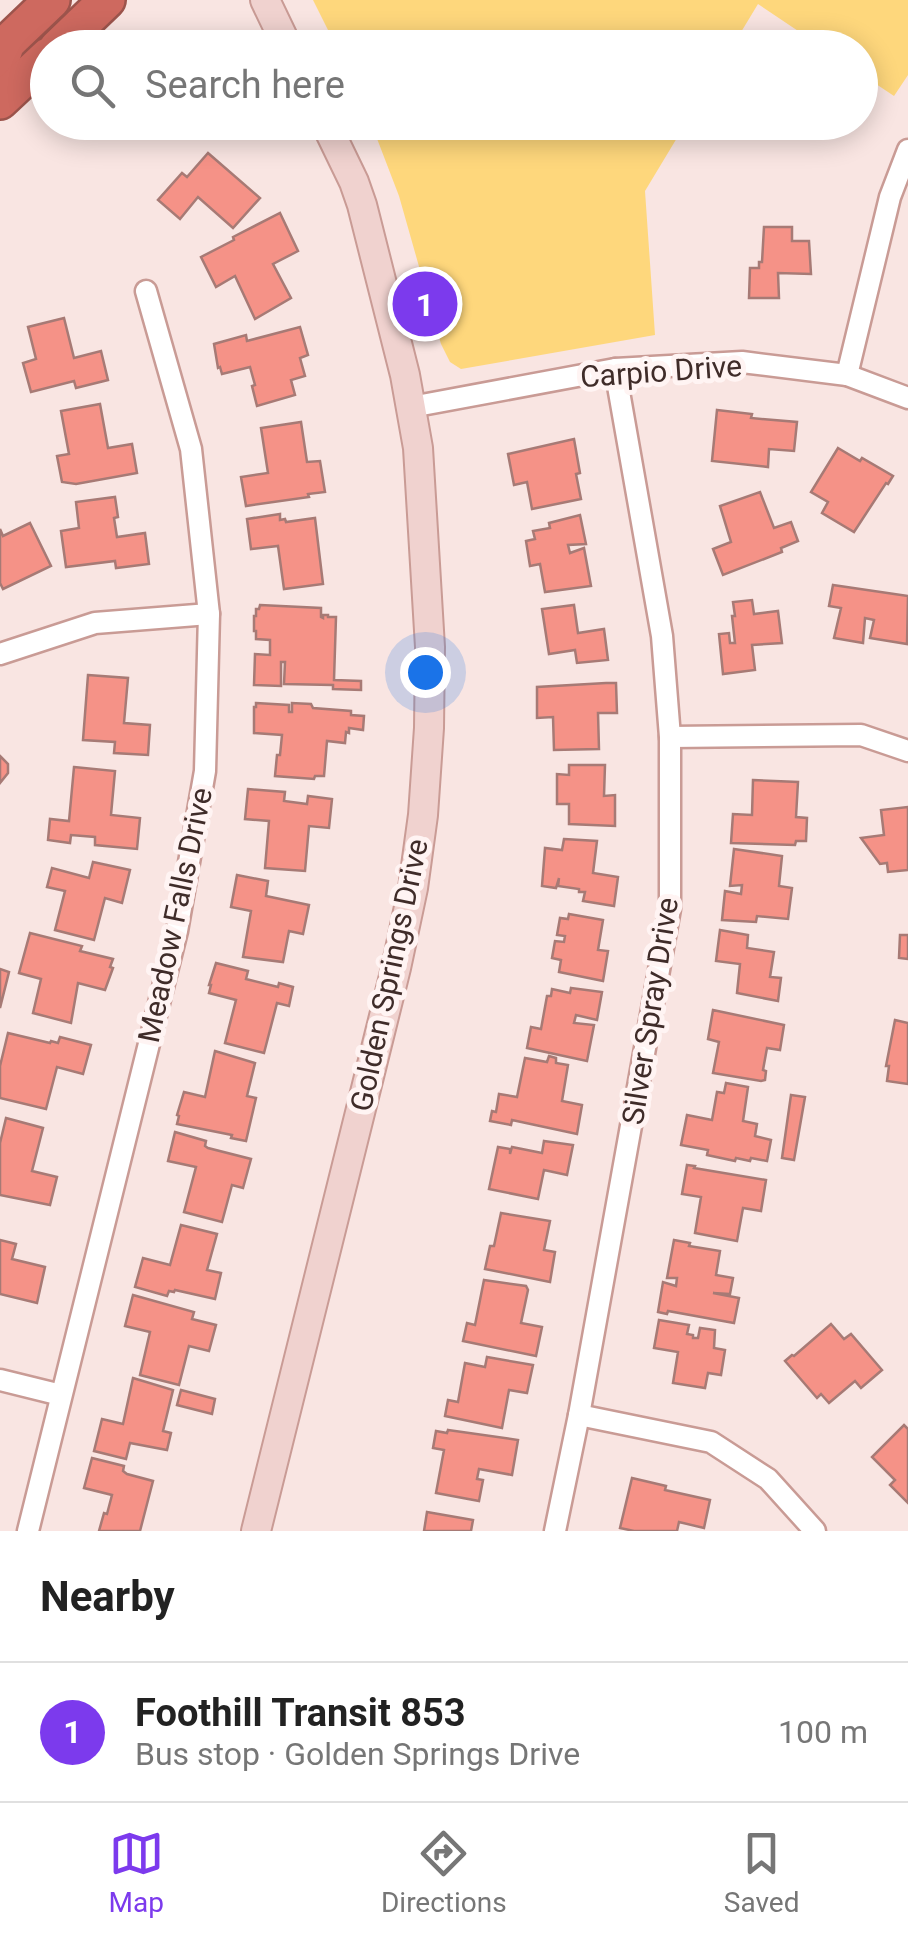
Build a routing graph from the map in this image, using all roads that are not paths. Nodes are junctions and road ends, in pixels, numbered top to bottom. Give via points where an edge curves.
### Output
1 (22, 0) edge
2 (52, 0) edge
3 (107, 0) edge
4 (265, 0) edge
5 (0, 15) edge
6 (76, 30) edge
7 (279, 30) edge
8 (0, 63) edge
9 (30, 73) edge
10 (0, 101) edge
11 (334, 140) edge
12 (908, 150) edge
13 (146, 291) dead end
14 (615, 369) junction
15 (847, 375) junction
16 (908, 398) edge
17 (411, 408) junction
18 (208, 614) junction
19 (0, 654) edge
20 (670, 738) junction
21 (908, 751) edge
22 (0, 1380) edge
23 (61, 1396) junction
24 (579, 1415) junction
25 (28, 1531) edge
26 (256, 1531) edge
27 (555, 1531) edge
28 (815, 1531) edge

1 - 5 highway
2 - 8 highway via 7,43
3 - 6 highway
4 - 7 main road
9 - 10 highway
11 - 17 main road, Golden Springs Drive via 362,204
12 - 15 street via 890,196
13 - 18 street, Meadow Falls Drive via 190,448
14 - 15 street, Carpio Drive via 742,362
14 - 17 street, Carpio Drive
14 - 20 street, Silver Spray Drive via 662,636
15 - 16 street, Carpio Drive
17 - 26 main road, Golden Springs Drive via 430,647 413,888
18 - 19 street via 95,623
18 - 23 street, Meadow Falls Drive via 205,771 176,931
20 - 21 street via 861,735
20 - 24 street, Silver Spray Drive via 670,909
22 - 23 street
23 - 25 street, Meadow Falls Drive
24 - 27 street, Silver Spray Drive
24 - 28 street via 711,1442 768,1479

